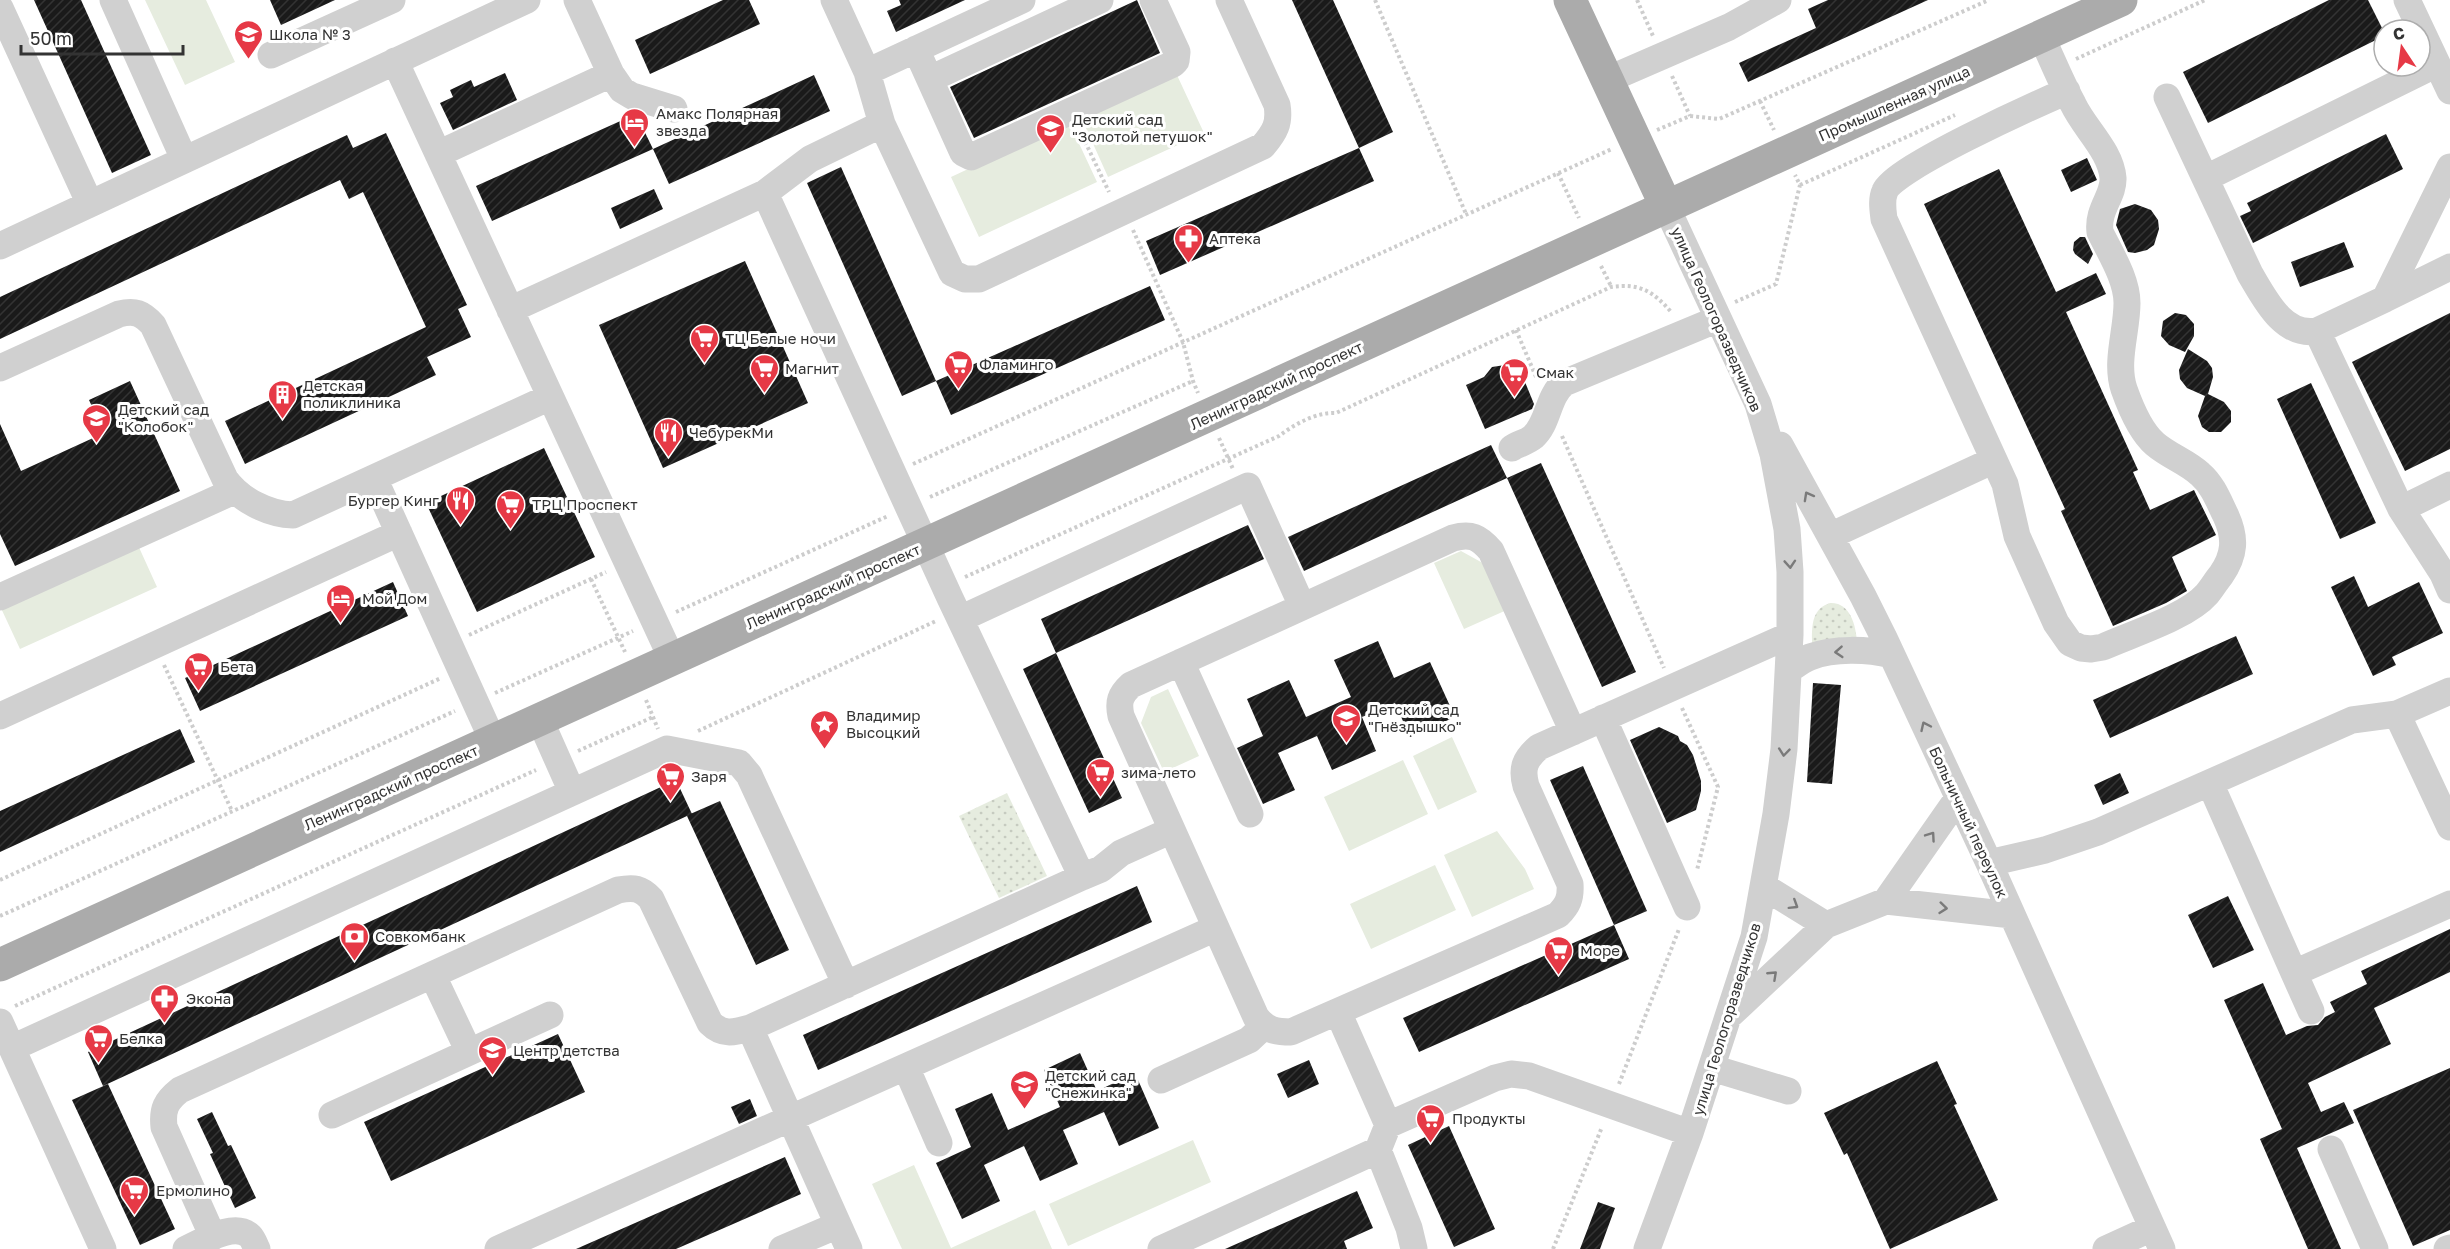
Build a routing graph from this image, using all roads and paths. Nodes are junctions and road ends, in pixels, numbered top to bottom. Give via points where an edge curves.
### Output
1 (113, 0) edge
2 (392, 0) edge
3 (526, 0) edge
4 (577, 0) edge
5 (834, 0) edge
6 (1100, 0) edge
7 (1153, 0) edge
8 (1228, 0) edge
9 (1375, 0) edge
10 (1570, 0) edge
11 (1778, 0) edge
12 (1989, 0) edge
13 (2121, 0) edge
14 (2407, 0) edge
15 (1010, 3) edge
16 (0, 8) edge
17 (2041, 36) junction
18 (916, 49) junction
19 (271, 55) dead end
20 (395, 61) junction
21 (2437, 64) junction
22 (867, 72) junction
23 (611, 74) junction
24 (930, 79) junction
25 (1607, 80) junction
26 (2067, 90) junction
27 (2450, 91) edge
28 (2167, 97) dead end
29 (1760, 101) dead end
30 (674, 109) dead end
31 (1071, 111) junction
32 (1690, 116) dead end
33 (882, 124) junction
34 (1784, 153) junction
35 (438, 154) junction
36 (184, 159) junction
37 (2450, 167) edge
38 (1558, 173) dead end
39 (2206, 178) junction
40 (765, 193) junction
41 (90, 204) junction
42 (1666, 206) junction
43 (1121, 212) junction
44 (1466, 214) junction
45 (0, 246) edge
46 (2450, 267) edge
47 (1776, 284) dead end
48 (1611, 287) dead end
49 (2385, 299) junction
50 (510, 310) junction
51 (1718, 319) junction
52 (1676, 321) dead end
53 (1515, 330) dead end
54 (2317, 332) junction
55 (1183, 342) junction
56 (0, 368) edge
57 (1192, 381) junction
58 (550, 397) junction
59 (1758, 404) junction
60 (1548, 405) junction
61 (1209, 415) junction
62 (1512, 448) dead end
63 (1995, 460) junction
64 (893, 473) junction
65 (374, 478) junction
66 (2450, 485) edge
67 (1241, 489) junction
68 (234, 491) junction
69 (909, 507) junction
70 (2400, 509) junction
71 (399, 533) junction
72 (1830, 536) junction
73 (926, 544) junction
74 (627, 562) junction
75 (591, 579) junction
76 (2450, 590) edge
77 (0, 597) edge
78 (603, 605) dead end
79 (1302, 606) junction
80 (960, 618) junction
81 (654, 621) junction
82 (1790, 635) junction
83 (449, 644) junction
84 (154, 645) junction
85 (1892, 655) junction
86 (672, 659) junction
87 (1181, 662) junction
88 (460, 669) junction
89 (1789, 670) junction
90 (1673, 688) junction
91 (2450, 692) edge
92 (475, 702) junction
93 (2397, 714) junction
94 (0, 716) edge
95 (653, 717) dead end
96 (1603, 718) junction
97 (540, 720) junction
98 (1573, 732) junction
99 (493, 741) junction
100 (558, 760) junction
101 (218, 781) junction
102 (2210, 783) junction
103 (572, 792) junction
104 (1958, 798) junction
105 (232, 811) junction
106 (1250, 814) dead end
107 (2450, 827) edge
108 (1172, 830) junction
109 (1989, 863) junction
110 (1082, 877) junction
111 (0, 880) edge
112 (1763, 886) junction
113 (1886, 902) junction
114 (2450, 904) edge
115 (1687, 907) junction
116 (2012, 915) junction
117 (0, 916) edge
118 (1826, 925) junction
119 (1216, 928) junction
120 (0, 965) edge
121 (2294, 973) junction
122 (433, 976) junction
123 (846, 985) junction
124 (2311, 1011) dead end
125 (1338, 1012) junction
126 (550, 1015) dead end
127 (1730, 1015) junction
128 (1263, 1027) junction
129 (750, 1029) junction
130 (4, 1032) edge
131 (469, 1052) junction
132 (906, 1067) junction
133 (1712, 1068) junction
134 (1161, 1080) dead end
135 (1788, 1091) dead end
136 (1611, 1105) junction
137 (332, 1114) dead end
138 (791, 1119) junction
139 (1388, 1125) junction
140 (1690, 1133) junction
141 (939, 1143) dead end
142 (2331, 1149) dead end
143 (1378, 1150) junction
144 (838, 1225) junction
145 (213, 1237) junction
146 (2157, 1238) edge
147 (103, 1249) edge
148 (186, 1249) edge
149 (257, 1249) edge
150 (498, 1249) edge
151 (782, 1249) edge
152 (849, 1249) edge
153 (1161, 1249) edge
154 (1414, 1249) edge
155 (1553, 1249) edge
156 (1647, 1249) edge
157 (2106, 1249) edge
158 (2375, 1249) edge

1 - 36 street
2 - 19 street
3 - 20 street
4 - 23 street
5 - 22 street
6 - 24 street
7 - 31 street via 1177,52 1176,61
8 - 43 street via 1278,105 1274,133 1263,146
9 - 44 path
10 - 25 main road, улица Геологоразведчиков
11 - 25 street via 1729,27
12 - 32 path via 1719,119
13 - 17 main road, Промышленная улица
14 - 21 street
15 - 18 street
16 - 41 street
17 - 26 street
17 - 34 main road, Промышленная улица
18 - 22 street
18 - 24 street
20 - 35 street
20 - 36 street
21 - 27 street
21 - 39 street
22 - 33 street
23 - 30 street via 622,90 632,96
23 - 35 street
24 - 31 street via 963,153 970,157
25 - 42 main road, улица Геологоразведчиков
26 - 63 street via 1997,122 1895,179 1885,190 1882,204 1884,219
26 - 63 street via 2112,171 2113,181 2099,222 2126,294 2121,361 2124,389 2153,443 2200,473 2208,483 2232,528 2233,552 2207,594 2184,611 2103,647 2081,648 2063,636 2024,555 2006,484
28 - 39 street
29 - 34 path
31 - 43 path
33 - 40 street via 810,159
33 - 43 street via 945,260 952,273 965,279 978,279
34 - 42 main road, Промышленная улица
34 - 47 path via 1800,186
35 - 50 street
36 - 41 street
37 - 49 street
38 - 44 path
39 - 54 street via 2261,292 2284,323 2296,331
40 - 50 street
40 - 64 street
41 - 45 street
42 - 51 street, улица Геологоразведчиков
42 - 61 main road, Ленинградский проспект
43 - 55 path
44 - 55 path
46 - 49 street
48 - 52 path via 1629,285 1647,290
49 - 54 street
50 - 58 street
51 - 59 street, улица Геологоразведчиков
51 - 60 street via 1564,383
53 - 60 path
54 - 70 street
55 - 57 path
55 - 64 path
56 - 68 street via 119,314 132,311 144,315 153,325
57 - 61 path
57 - 69 path
58 - 65 street
58 - 74 street
72 -> 59 street, Больничный переулок
59 -> 82 street, улица Геологоразведчиков via 1773,454 1787,529
60 - 62 street via 1533,436
60 - 90 path
61 - 67 path
61 - 73 main road, Ленинградский проспект
63 - 72 street
64 - 69 street
65 - 68 street via 293,515 281,514
65 - 71 street
66 - 70 street
67 - 79 street via 1248,486
67 - 80 street
68 - 77 street
69 - 73 street
69 - 81 path
70 - 76 street
71 - 83 street
71 - 84 street
72 - 85 street, Больничный переулок
73 - 80 street
73 - 86 main road, Ленинградский проспект
74 - 75 path
74 - 81 street
75 - 78 path
75 - 83 path
79 - 87 street
79 - 98 street via 1453,538 1467,534 1480,539 1491,551
80 - 110 street
81 - 86 street
81 - 92 path
82 - 89 street, улица Геологоразведчиков
82 - 90 street
83 - 88 street
84 - 94 street
84 - 101 path
85 -> 89 street via 1875,651 1835,652 1811,656
104 -> 85 street, Больничный переулок
86 - 97 main road, Ленинградский проспект
87 - 106 street
87 - 108 street via 1131,685 1122,693 1119,705
88 - 92 street
88 - 101 path
89 -> 112 street, улица Геологоразведчиков via 1778,803
90 - 96 street
90 - 115 path via 1718,787
91 - 93 street
92 - 99 street
92 - 105 path
93 - 102 street via 2352,720
93 - 107 street
95 - 100 path
96 - 98 street
96 - 115 street
97 - 99 main road, Ленинградский проспект
97 - 100 street
98 - 125 street via 1539,747 1528,757 1522,773 1570,884 1566,907 1558,915
99 - 120 main road, Ленинградский проспект
100 - 103 street
100 - 130 path via 16,1005
101 - 105 path
101 - 111 path
102 - 109 street via 2098,832
102 - 121 street
103 - 123 street via 667,749 739,763 749,775
103 - 130 street
104 - 109 street, Больничный переулок
113 -> 104 street
105 - 117 path
108 - 110 street via 1121,853
108 - 119 street
109 - 116 street, Больничный переулок
110 - 123 street
112 -> 118 street
112 - 127 street, улица Геологоразведчиков via 1754,937
113 -> 116 street
113 - 118 street
114 - 121 street
115 - 136 path
116 - 146 street, Больничный переулок
127 -> 118 street
119 - 128 street
119 - 132 street
121 - 124 street
122 - 129 street via 631,887 643,890 651,899 710,1023 719,1032
122 - 131 street
122 - 145 street via 180,1090 168,1099 162,1113 164,1127
123 - 129 street
125 - 128 street via 1291,1032
125 - 139 street
126 - 131 street
127 - 133 street, улица Геологоразведчиков
128 - 134 street via 1249,1040
129 - 138 street
130 - 147 street
131 - 137 street
132 - 138 street
132 - 141 street
133 - 135 street
133 - 140 street, улица Геологоразведчиков
136 - 139 street via 1529,1076 1511,1074
136 - 140 street
136 - 155 path
138 - 144 street
138 - 150 street
139 - 143 street
140 - 156 street, улица Геологоразведчиков
142 - 158 street
143 - 153 street
143 - 154 street
144 - 151 street
144 - 152 street
145 - 148 street
145 - 149 street via 240,1231 250,1236
146 - 157 street

